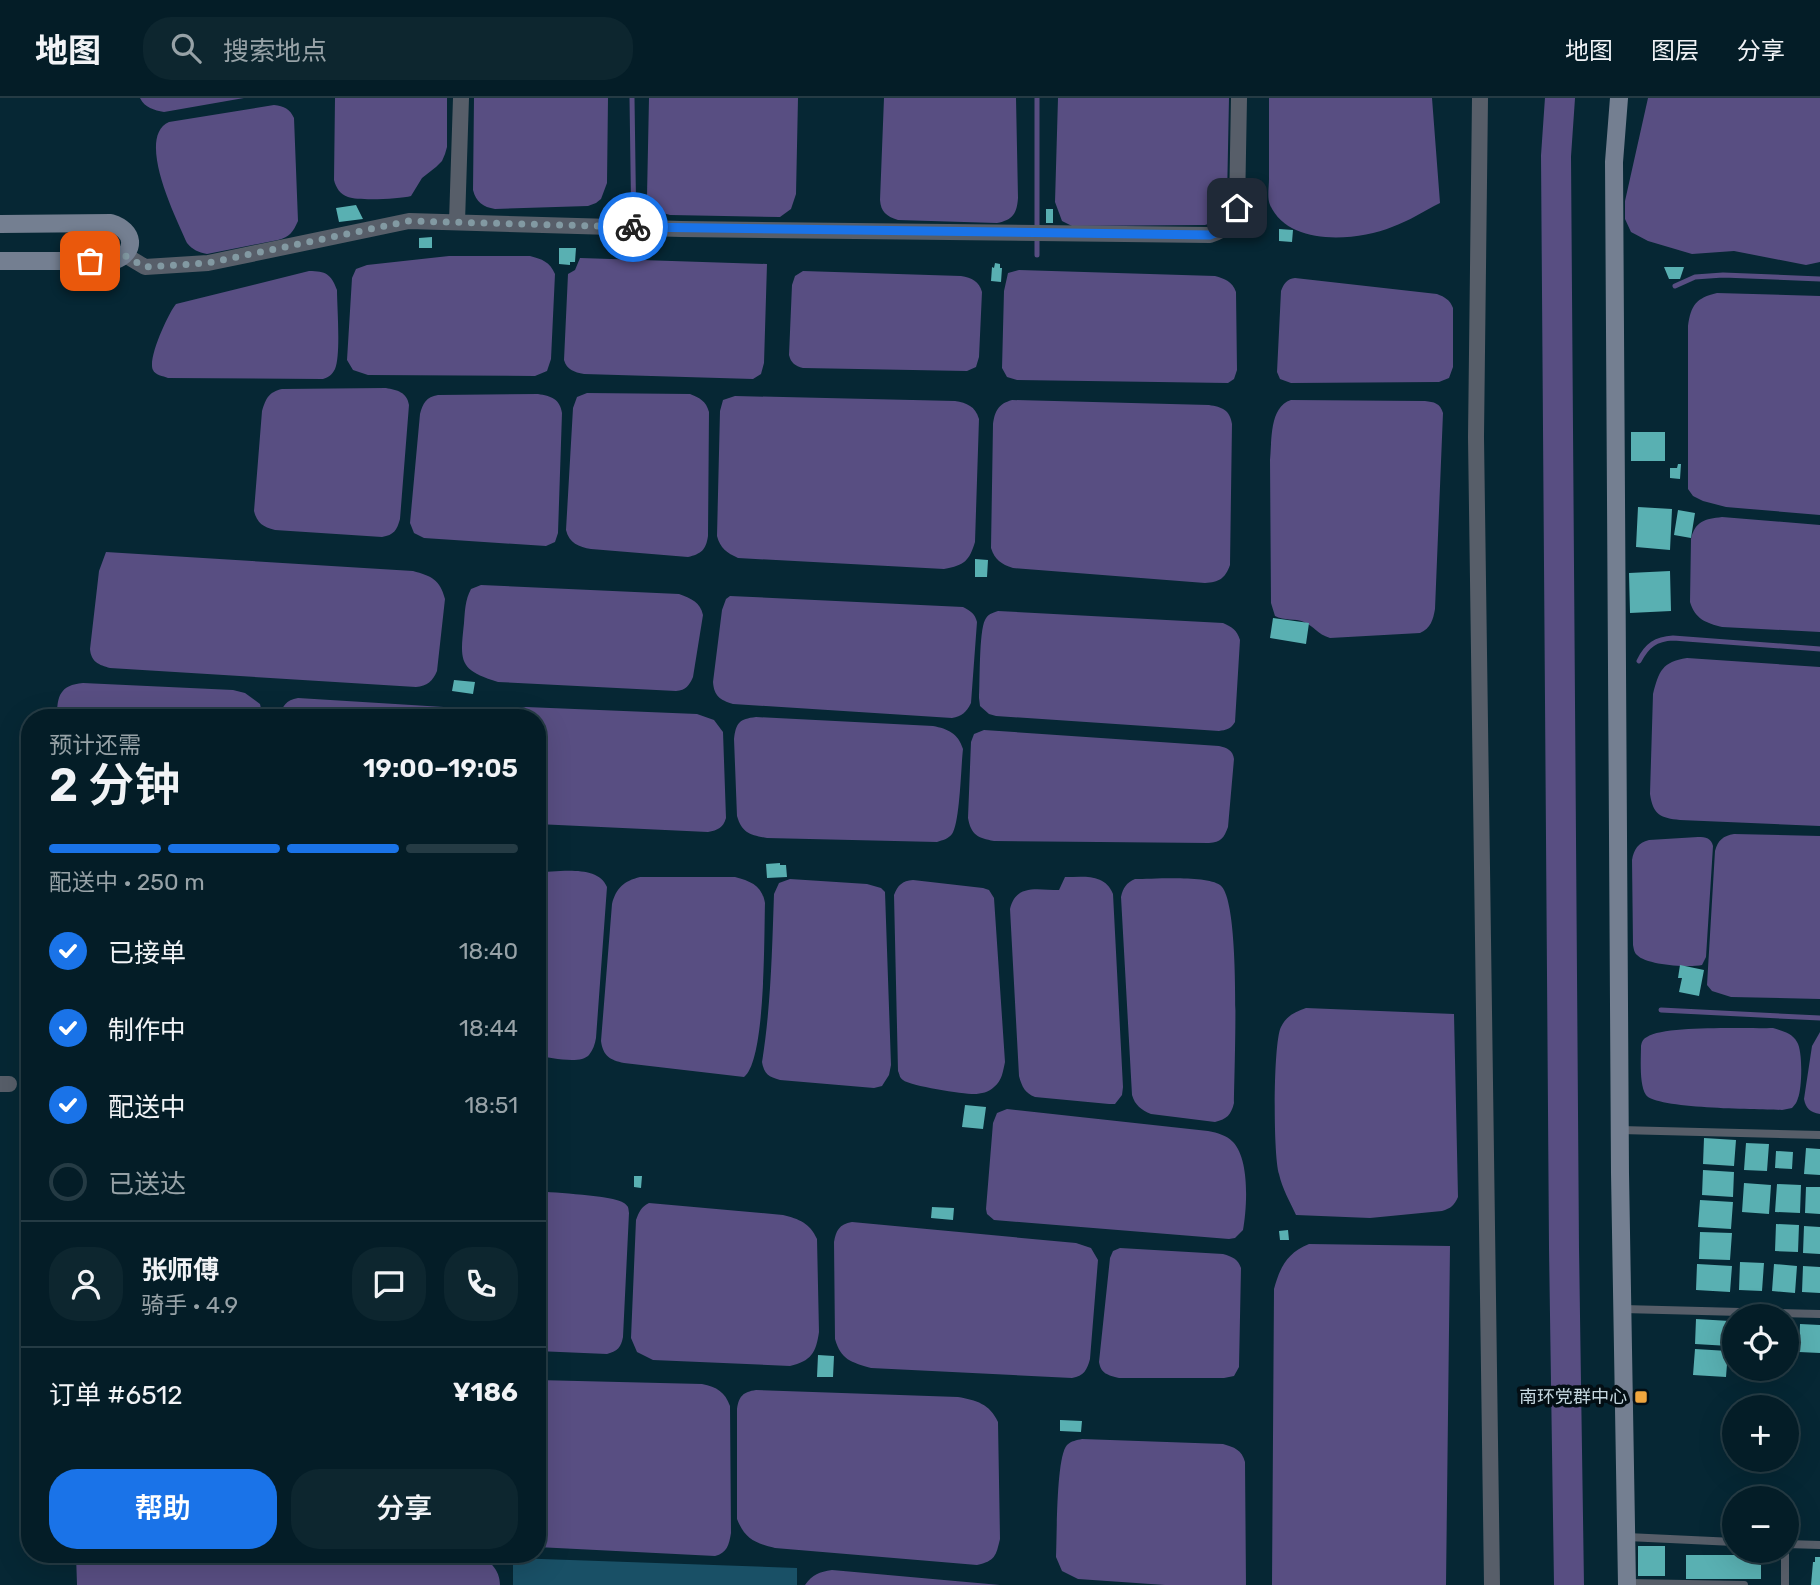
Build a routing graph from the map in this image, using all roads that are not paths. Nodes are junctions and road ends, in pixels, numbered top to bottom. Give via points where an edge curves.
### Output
1 (461, 98) edge
2 (1239, 98) edge
3 (1480, 98) edge
4 (1619, 98) edge
5 (457, 222) junction
6 (0, 225) edge
7 (124, 255) junction
8 (0, 261) edge
9 (1620, 1130) junction
10 (1820, 1135) edge
11 (1623, 1309) junction
12 (1820, 1314) edge
13 (1627, 1537) junction
14 (1722, 1541) edge
15 (1799, 1544) edge
16 (1820, 1545) edge
17 (1785, 1563) edge
18 (1627, 1584) edge
19 (1673, 1584) edge
20 (1492, 1585) edge
21 (1744, 1585) edge
22 (1785, 1585) edge

1 - 5 street
2 - 5 street via 1237,208 1228,226 1210,235
3 - 20 street via 1476,437
4 - 9 street via 1614,162
5 - 7 street via 409,221 208,263 145,267
6 - 7 street via 111,223 130,238
7 - 8 street via 113,261
9 - 10 lane
9 - 11 street
11 - 12 lane
11 - 13 street
13 - 14 lane
13 - 18 street
15 - 16 lane
17 - 22 lane
18 - 19 lane
19 - 21 lane

